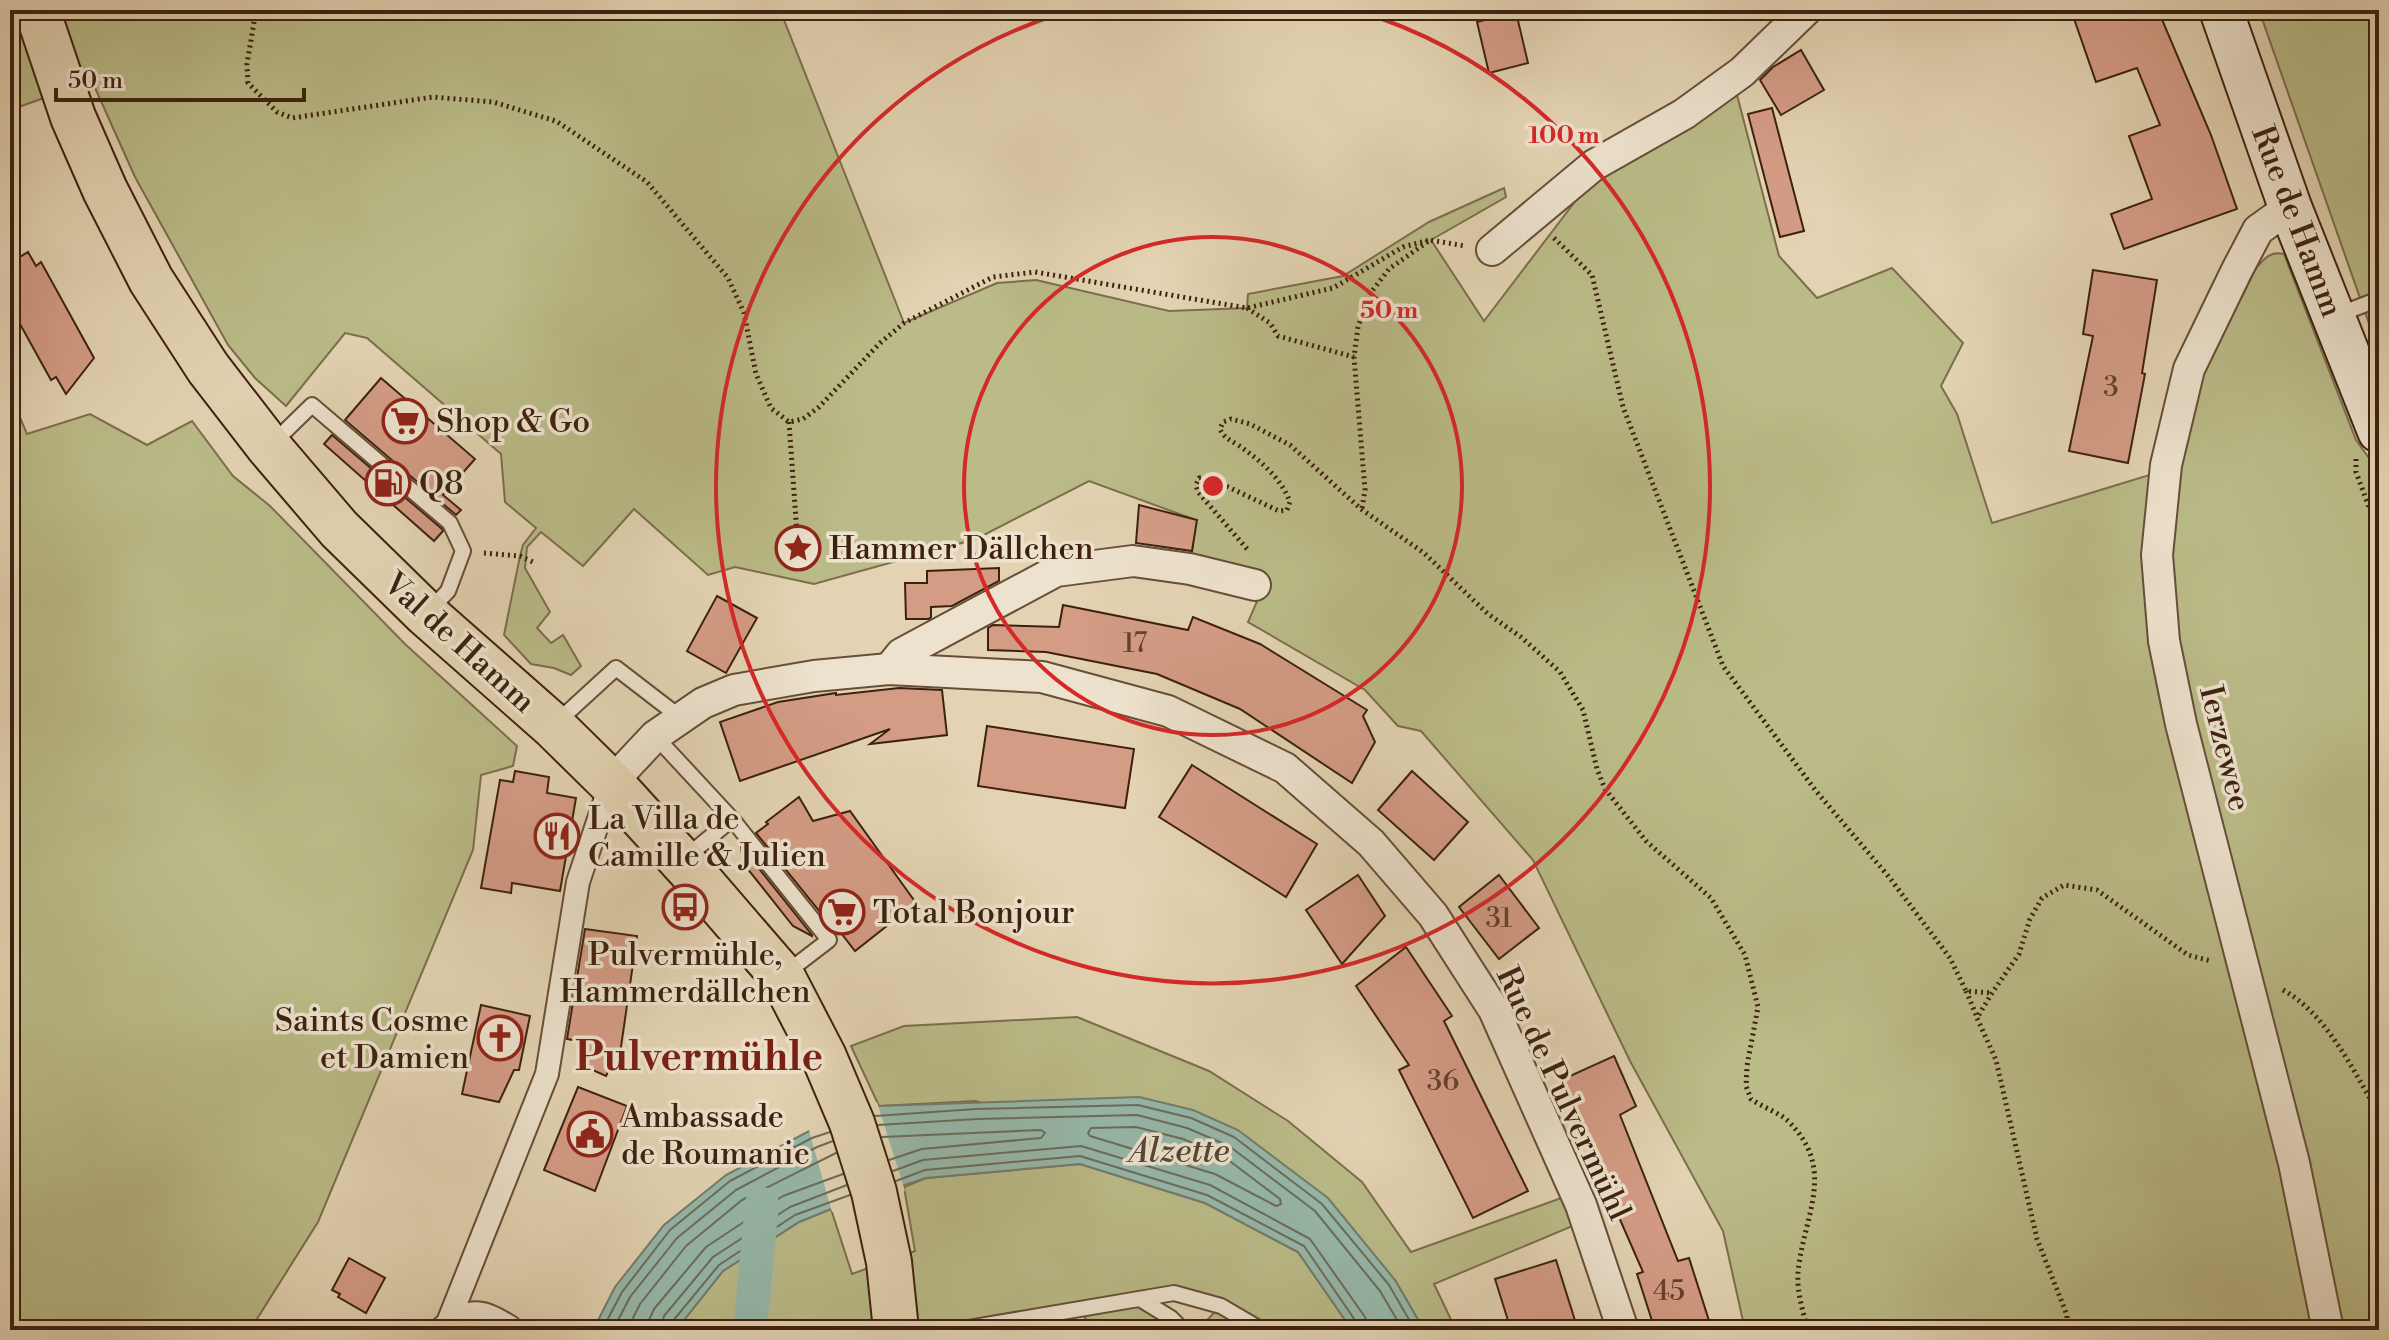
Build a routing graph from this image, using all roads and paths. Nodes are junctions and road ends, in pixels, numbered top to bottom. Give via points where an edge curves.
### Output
1 (37, 10) edge
2 (256, 10) edge
3 (1806, 10) edge
4 (2221, 10) edge
5 (2290, 207) junction
6 (1532, 216) junction
7 (1430, 240) junction
8 (1492, 250) joint
9 (2379, 299) edge
10 (1247, 308) junction
11 (2334, 316) junction
12 (1354, 357) junction
13 (789, 422) junction
14 (2379, 431) edge
15 (269, 447) junction
16 (1361, 509) junction
17 (798, 548) dead end
18 (463, 551) junction
19 (535, 563) dead end
20 (1255, 585) joint
21 (426, 614) junction
22 (889, 669) junction
23 (681, 718) junction
24 (553, 726) junction
25 (655, 736) junction
26 (611, 783) junction
27 (732, 819) junction
28 (682, 861) junction
29 (2245, 969) junction
30 (782, 976) junction
31 (1966, 991) junction
32 (1992, 993) junction
33 (1977, 1018) junction
34 (2379, 1114) edge
35 (1140, 1299) junction
36 (503, 1328) edge
37 (446, 1330) edge
38 (896, 1330) edge
39 (956, 1330) edge
40 (1183, 1330) edge
41 (1262, 1330) edge
42 (1623, 1330) edge
43 (1808, 1330) edge
44 (2067, 1330) edge
45 (2328, 1330) edge

1 - 15 main road, Val de Hamm via 73,117 151,280 208,368
2 - 13 path via 248,83 277,112 292,118 433,97 493,102 556,121 647,182 728,278 744,313 756,374 771,408
3 - 6 street via 1742,72 1684,114 1594,165
4 - 5 main road, Rue de Hamm
5 - 11 main road, Rue de Hamm
5 - 29 street, Ierzewee via 2258,230 2189,369 2166,465 2157,555 2164,641 2181,724
6 - 8 street
6 - 31 path via 1592,275 1623,407 1723,666 1950,958
7 - 8 path
7 - 10 path via 1403,247 1333,288
7 - 12 path via 1389,269 1369,295
9 - 11 lane
10 - 12 path via 1270,323 1278,336
10 - 13 path via 1035,272 993,277 904,323 819,407
11 - 14 main road, Rue de Hamm
12 - 16 path via 1365,490
13 - 17 path
15 - 18 lane via 312,405 450,523
15 - 21 main road, Val de Hamm via 339,529
16 - 20 path via 1290,445 1250,424 1223,422 1223,437 1266,467 1290,502 1287,510 1279,511 1207,477 1196,485 1264,568 1265,583
16 - 43 path via 1424,553 1560,672 1583,710 1605,789 1646,841 1711,898 1745,955 1758,1007 1746,1086 1751,1099 1785,1118 1804,1140 1816,1173 1815,1199 1798,1265 1798,1292
18 - 19 path via 520,556
18 - 21 lane via 448,591
20 - 22 street via 1133,561 1056,571 901,654
21 - 24 main road, Val de Hamm
22 - 23 street, Rue de Pulvermühl via 734,690
22 - 42 street, Rue de Pulvermühl via 1042,677 1168,711 1285,768 1371,843 1433,915 1494,1010 1581,1205
23 - 24 lane via 616,668
23 - 25 street, Rue de Pulvermühl
24 - 26 main road, Val de Hamm
25 - 26 street, Rue de Pulvermühl
25 - 27 lane
26 - 28 main road, Val de Hamm
26 - 37 street, Rue de Pulvermühl via 578,882 547,1074
27 - 28 lane
27 - 30 lane via 829,940
28 - 30 main road, Val de Hamm
29 - 32 path via 2188,955 2097,890 2064,885 2042,898 2019,954
29 - 34 path via 2294,996 2334,1037
29 - 45 street, Ierzewee via 2294,1163
30 - 38 main road, Val de Hamm via 852,1123 889,1262
31 - 32 path
31 - 33 path
32 - 33 path
33 - 44 path via 1996,1060 2037,1239 2067,1315
35 - 39 lane
35 - 40 lane
35 - 41 lane via 1174,1293 1221,1306
36 - 37 street via 489,1318 475,1317

